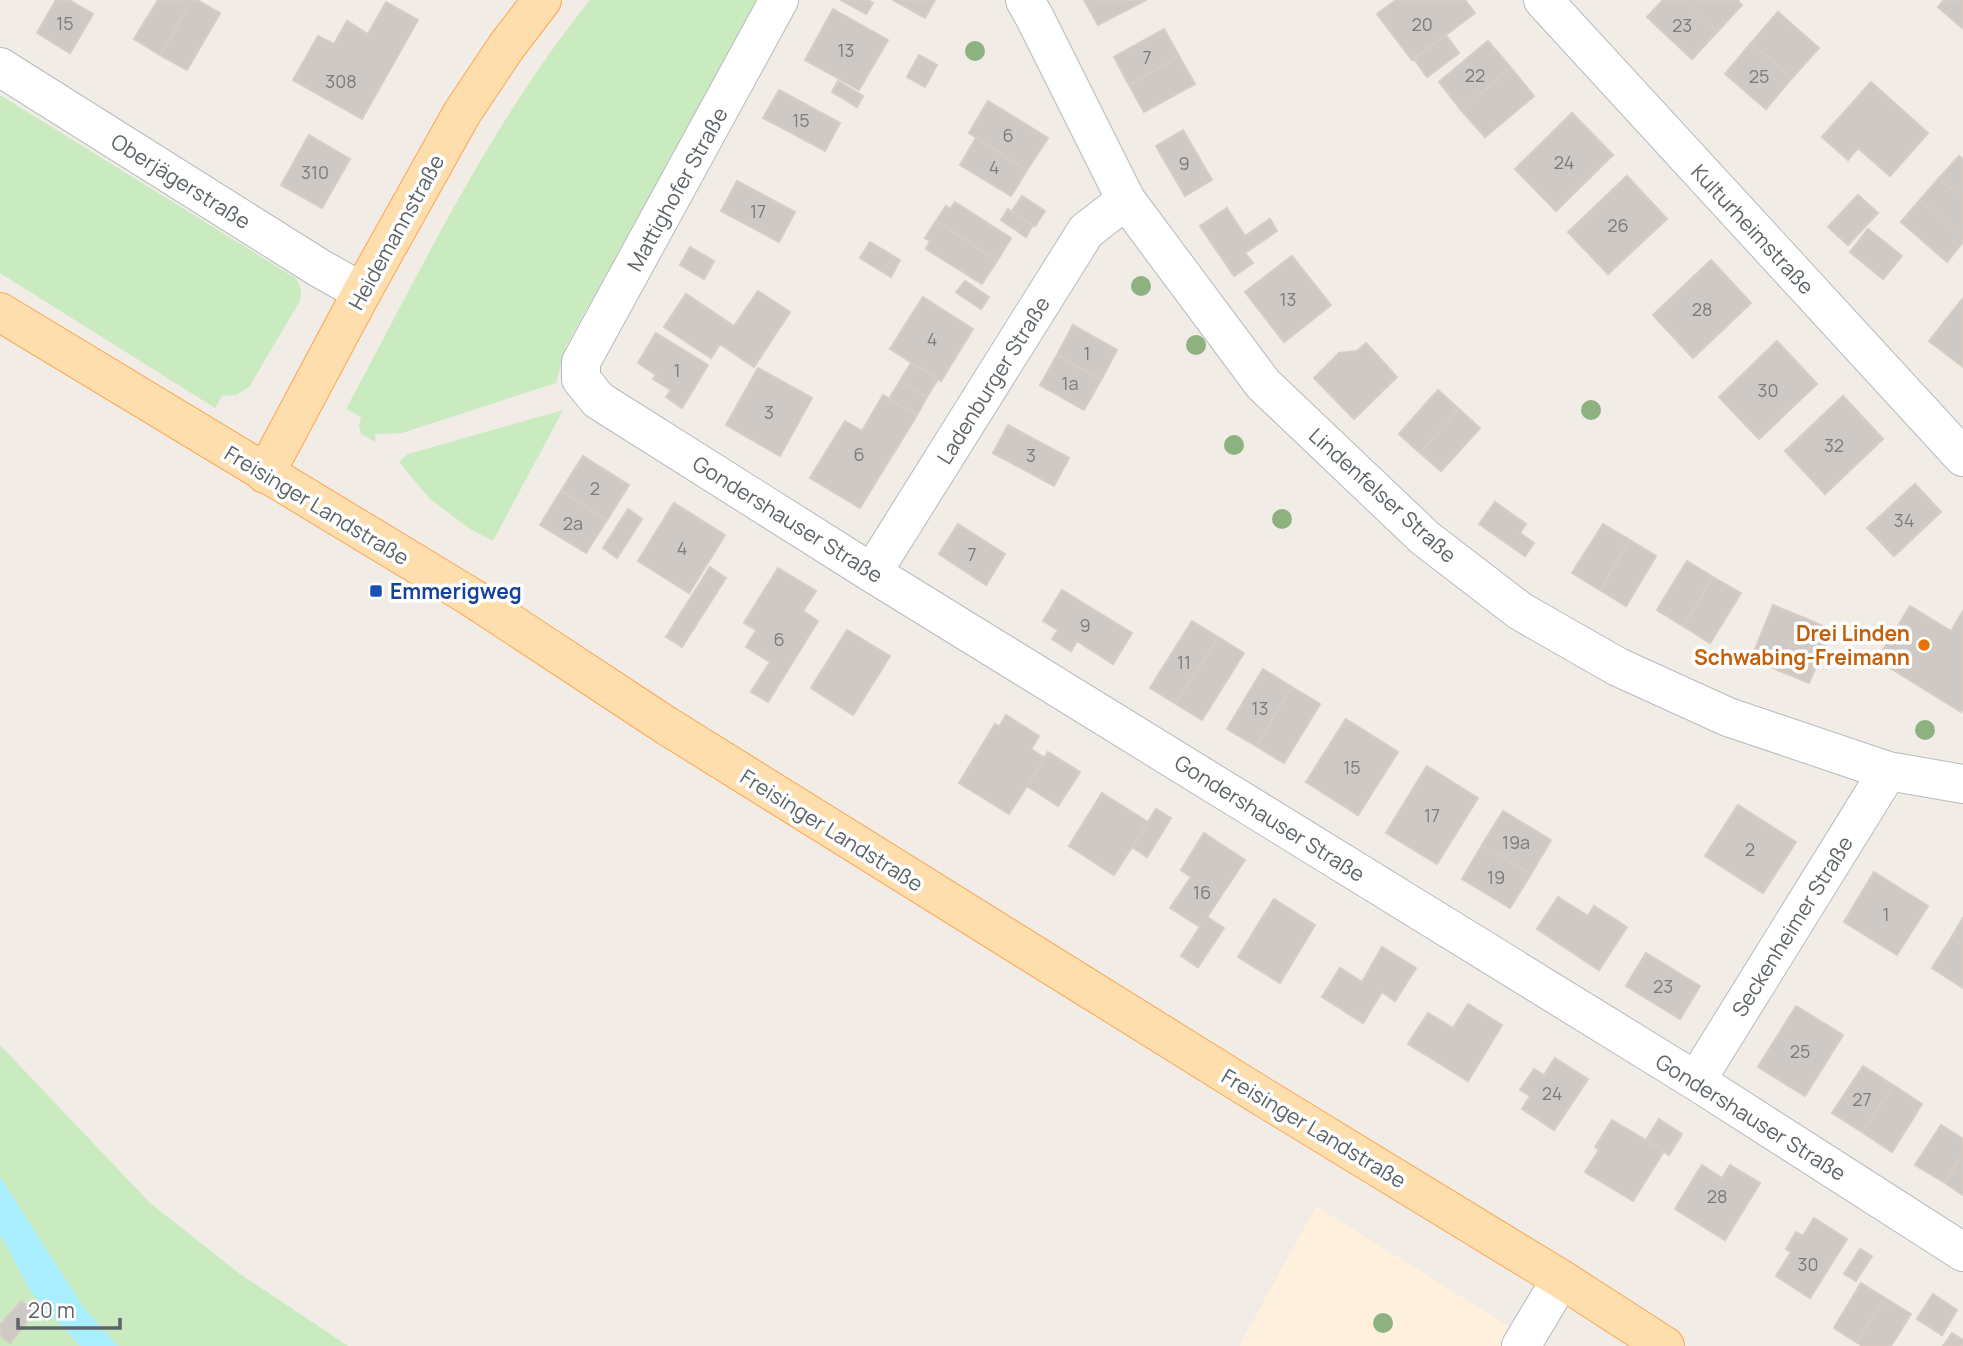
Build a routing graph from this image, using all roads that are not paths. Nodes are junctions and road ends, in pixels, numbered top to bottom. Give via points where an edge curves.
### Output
1 (542, 0) edge
2 (779, 0) edge
3 (1025, 0) edge
4 (1543, 0) edge
5 (0, 67) edge
6 (1126, 200) junction
7 (362, 292) junction
8 (0, 312) edge
9 (581, 379) joint
10 (1963, 457) edge
11 (265, 474) junction
12 (872, 573) junction
13 (1888, 771) junction
14 (1963, 784) edge
15 (1696, 1081) junction
16 (1963, 1252) edge
17 (1561, 1279) junction
18 (1521, 1346) edge
19 (1665, 1346) edge

1 - 7 main road, Heidemannstraße via 462,113
2 - 9 street, Mattighofer Straße via 582,362
3 - 6 street, Lindenfelser Straße
4 - 10 street, Kulturheimstraße
5 - 7 street, Oberjägerstraße
6 - 12 street, Ladenburger Straße via 1086,232
6 - 13 street, Lindenfelser Straße via 1263,384 1424,538 1520,611 1618,667 1728,718
7 - 11 main road, Heidemannstraße
8 - 11 main road, Freisinger Landstraße
9 - 12 street, Gondershauser Straße via 598,400
11 - 17 main road, Freisinger Landstraße via 471,597 667,726
12 - 15 street, Gondershauser Straße
13 - 14 street, Lindenfelser Straße
13 - 15 street, Seckenheimer Straße
15 - 16 street, Gondershauser Straße
17 - 18 street
17 - 19 main road, Freisinger Landstraße

